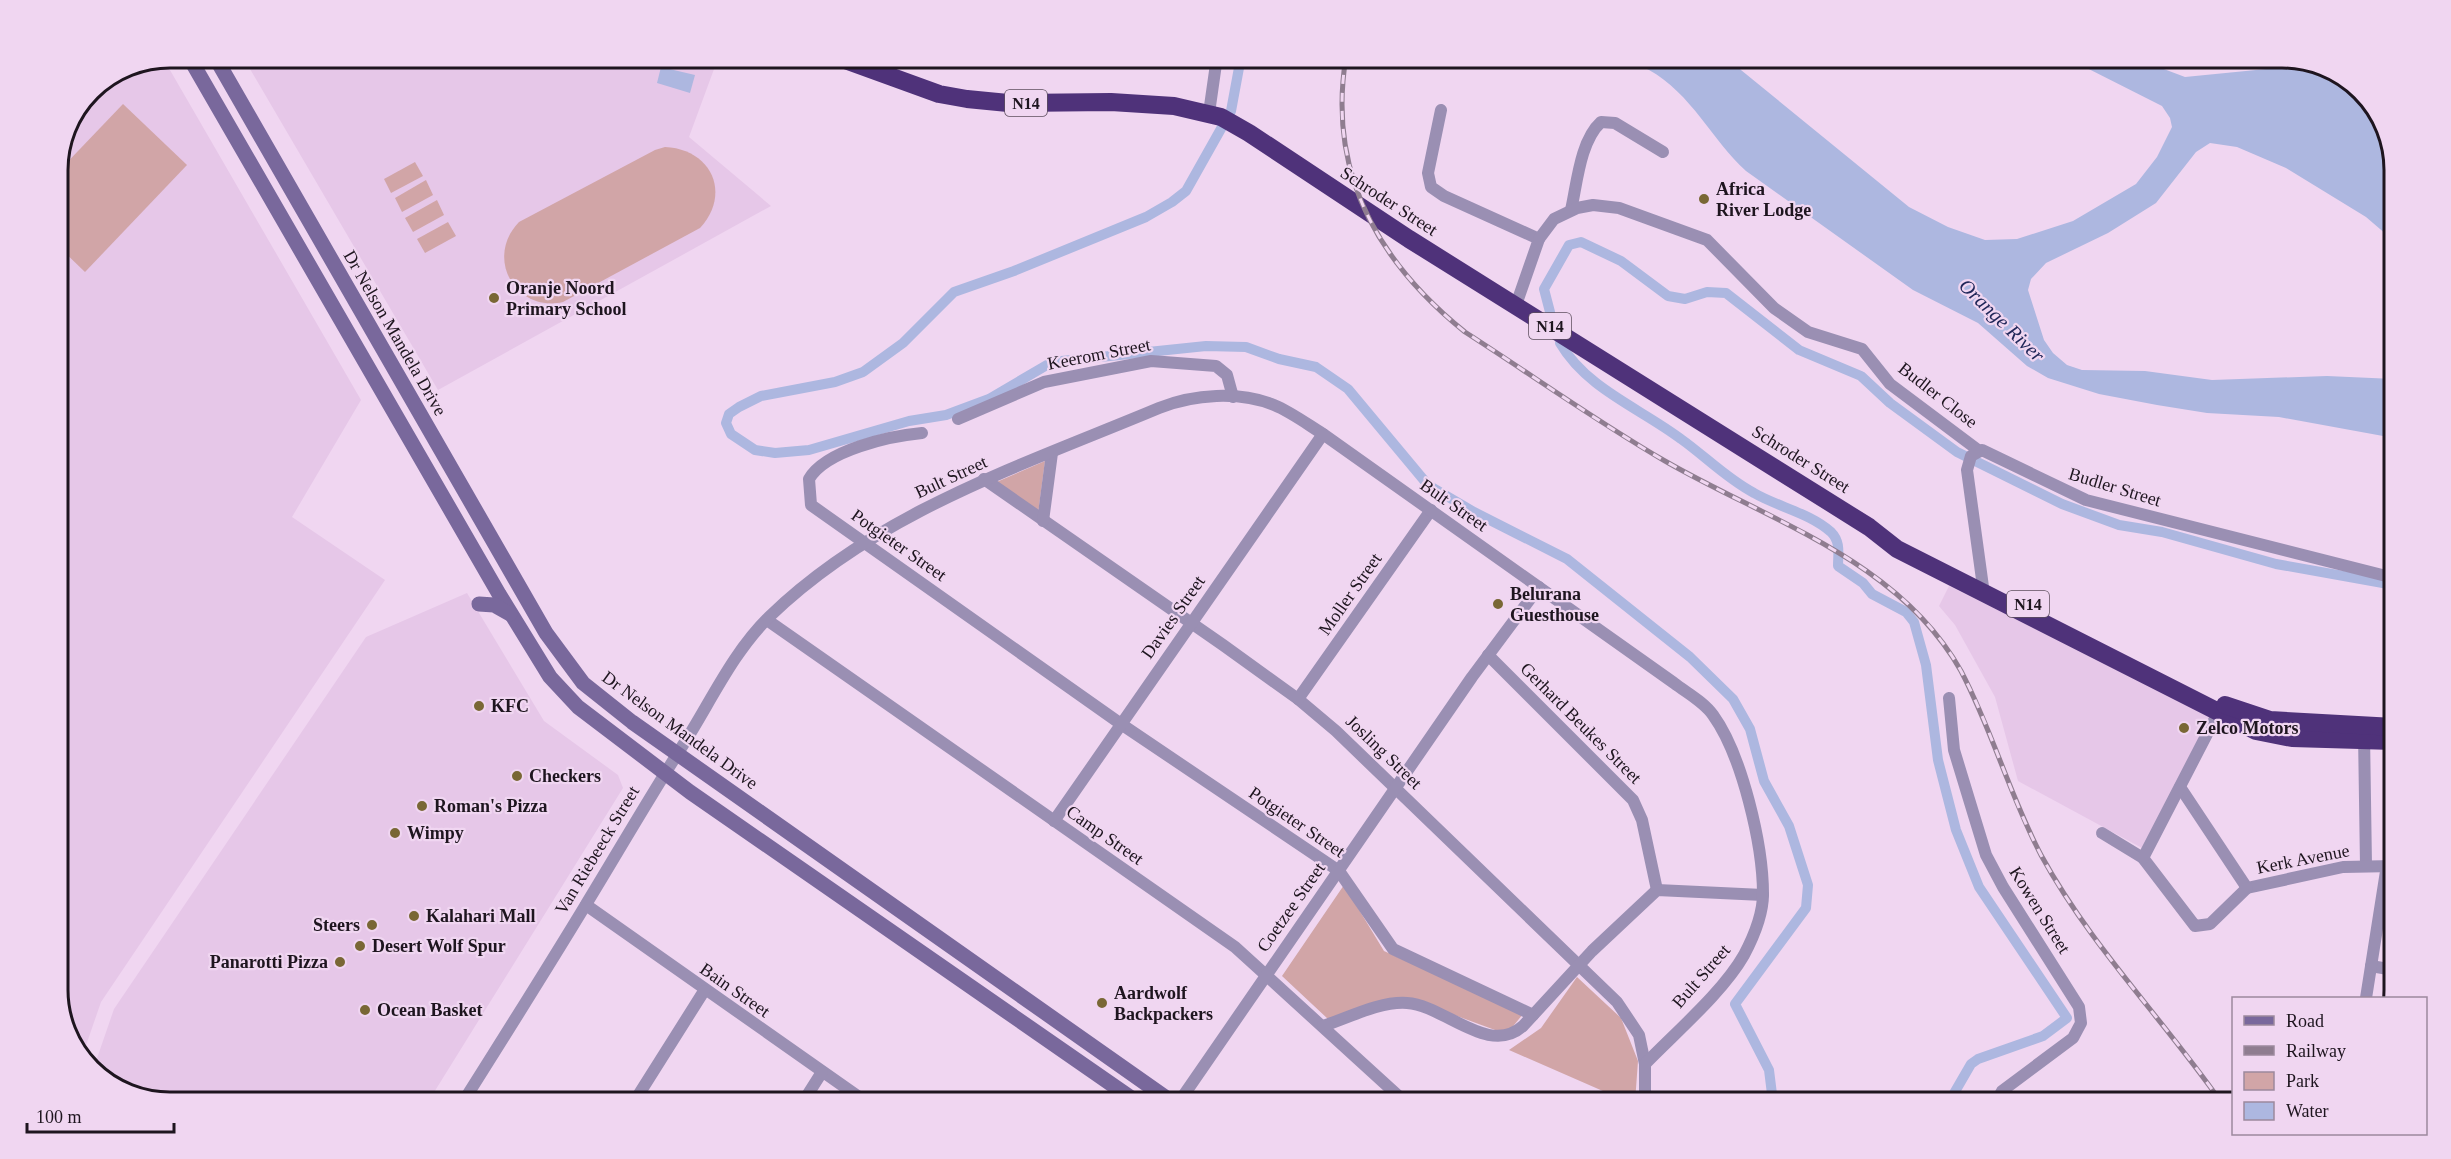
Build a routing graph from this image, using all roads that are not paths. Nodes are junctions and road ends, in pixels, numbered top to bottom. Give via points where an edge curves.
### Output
1 (195, 68) edge
2 (221, 68) edge
3 (867, 68) edge
4 (1218, 68) edge
5 (1442, 110) dead end
6 (1221, 118) junction
7 (1663, 152) dead end
8 (1571, 210) junction
9 (1539, 239) junction
10 (1516, 305) junction
11 (1233, 397) junction
12 (958, 419) dead end
13 (922, 433) dead end
14 (1323, 434) junction
15 (1052, 453) junction
16 (1972, 457) junction
17 (984, 480) junction
18 (1431, 510) junction
19 (1043, 521) junction
20 (864, 542) junction
21 (497, 548) junction
22 (2383, 575) edge
23 (497, 586) junction
24 (1539, 587) junction
25 (1984, 588) junction
26 (479, 604) dead end
27 (530, 606) junction
28 (512, 615) junction
29 (767, 620) junction
30 (1191, 622) junction
31 (1488, 655) junction
32 (1949, 698) dead end
33 (1298, 699) junction
34 (2220, 709) junction
35 (1121, 724) junction
36 (2384, 729) edge
37 (2363, 733) junction
38 (2384, 738) edge
39 (677, 754) junction
40 (664, 772) junction
41 (2180, 787) junction
42 (1395, 789) junction
43 (1054, 821) junction
44 (2102, 834) dead end
45 (2143, 858) junction
46 (2366, 865) junction
47 (2384, 866) edge
48 (1339, 871) junction
49 (2247, 888) junction
50 (1658, 890) junction
51 (1763, 895) junction
52 (2384, 900) edge
53 (586, 905) junction
54 (1580, 964) junction
55 (2372, 966) junction
56 (2384, 968) edge
57 (1267, 974) junction
58 (704, 991) junction
59 (2366, 997) edge
60 (1533, 1015) junction
61 (1323, 1026) junction
62 (1645, 1064) junction
63 (822, 1072) junction
64 (469, 1092) edge
65 (640, 1092) edge
66 (809, 1092) edge
67 (851, 1092) edge
68 (1123, 1092) edge
69 (1158, 1092) edge
70 (1186, 1092) edge
71 (1394, 1092) edge
72 (1645, 1092) edge
73 (2001, 1092) edge

1 - 23 street
2 - 21 street, Dr Nelson Mandela Drive
3 - 6 highway, Schroder Street / N14 via 939,94 975,100 1174,106
4 - 6 street
5 - 9 street via 1428,173 1431,187
6 - 10 highway, Schroder Street / N14
7 - 8 street via 1615,123 1601,122 1586,150
8 - 9 street via 1554,219
8 - 16 street, Budler Close via 1593,205 1619,208 1707,240 1774,308 1808,332 1862,350 1890,384
9 - 10 street
10 - 25 highway, Schroder Street / N14 via 1869,527 1886,531
11 - 12 street, Keerom Street via 1227,375 1216,366 1151,361 1044,382
11 - 14 street, Bult Street via 1271,404
11 - 15 street, Bult Street via 1198,397 1168,404
13 - 20 street, Potgieter Street via 891,438 834,457 813,474 809,491 812,506
14 - 18 street, Bult Street
14 - 30 street, Davies Street
15 - 17 street, Bult Street
15 - 19 street
16 - 22 street, Budler Street via 2002,458 2086,500
16 - 25 street
17 - 19 street, Josling Street
17 - 20 street, Bult Street
18 - 24 street, Bult Street
18 - 33 street, Moller Street
19 - 30 street, Josling Street
20 - 29 street, Bult Street
20 - 35 street, Potgieter Street
21 - 23 street
21 - 27 street, Dr Nelson Mandela Drive
23 - 27 street
23 - 28 street
24 - 31 street, Coetzee Street
24 - 51 street, Bult Street via 1712,713 1733,748 1741,771
25 - 34 highway, Schroder Street / N14
26 - 28 street via 494,605
27 - 39 street, Dr Nelson Mandela Drive via 558,653 582,683
28 - 40 street via 550,677 569,699
29 - 39 street, Van Riebeeck Street via 743,649
29 - 43 street, Camp Street
30 - 33 street, Josling Street
30 - 35 street, Davies Street
31 - 42 street, Coetzee Street
31 - 50 street, Gerhard Beukes Street via 1633,800 1642,820
32 - 73 street, Kowen Street via 1954,750 1989,861 2081,1013 2073,1038
33 - 42 street, Josling Street
34 - 37 highway, Schroder Street / N14
34 - 41 street
35 - 43 street, Davies Street
35 - 48 street, Potgieter Street
36 - 37 highway, Schroder Street / N14
37 - 38 highway, Schroder Street / N14
37 - 46 street
39 - 40 street, Van Riebeeck Street
39 - 69 street, Dr Nelson Mandela Drive
40 - 53 street, Van Riebeeck Street
40 - 68 street
41 - 45 street
41 - 49 street, Kerk Avenue
42 - 48 street, Coetzee Street
42 - 54 street, Josling Street
43 - 57 street, Camp Street via 1235,947
44 - 45 street, Kerk Avenue
45 - 49 street, Kerk Avenue via 2195,926 2210,924
46 - 47 street, Kerk Avenue
46 - 49 street, Kerk Avenue
48 - 57 street, Coetzee Street
48 - 60 street, Potgieter Street via 1393,950
50 - 51 street
50 - 54 street
51 - 62 street, Bult Street via 1753,934 1735,969
52 - 55 street
53 - 58 street, Bain Street
53 - 64 street, Van Riebeeck Street
54 - 60 street
54 - 62 street, Josling Street via 1633,1023
55 - 56 street
55 - 59 street
57 - 61 street, Camp Street
57 - 70 street, Coetzee Street
58 - 63 street, Bain Street
58 - 65 street
60 - 61 street via 1518,1031 1499,1036 1405,1003
61 - 71 street, Camp Street
62 - 72 street
63 - 66 street
63 - 67 street, Bain Street

